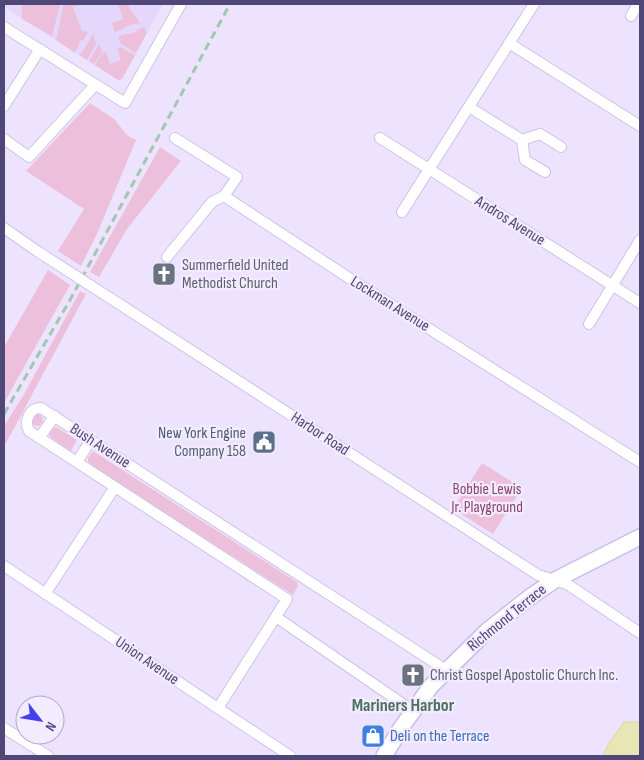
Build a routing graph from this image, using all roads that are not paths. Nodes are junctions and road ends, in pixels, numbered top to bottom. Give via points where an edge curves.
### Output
1 (181, 4) edge
2 (534, 4) edge
3 (638, 4) edge
4 (631, 16) dead end
5 (4, 27) edge
6 (509, 43) junction
7 (40, 49) junction
8 (95, 85) junction
9 (4, 106) edge
10 (468, 107) junction
11 (640, 126) edge
12 (175, 138) dead end
13 (380, 138) dead end
14 (4, 139) edge
15 (522, 140) junction
16 (561, 147) dead end
17 (428, 170) junction
18 (545, 172) dead end
19 (224, 196) junction
20 (402, 212) dead end
21 (4, 228) edge
22 (640, 240) edge
23 (167, 257) dead end
24 (612, 285) junction
25 (640, 303) edge
26 (588, 324) dead end
27 (54, 416) junction
28 (39, 438) junction
29 (92, 440) junction
30 (77, 462) junction
31 (640, 462) edge
32 (115, 487) junction
33 (640, 537) edge
34 (4, 566) edge
35 (555, 580) junction
36 (46, 594) junction
37 (276, 617) junction
38 (640, 633) edge
39 (446, 670) junction
40 (218, 708) junction
41 (413, 711) junction
42 (4, 728) edge
43 (48, 756) edge
44 (290, 756) edge
45 (384, 756) edge

1 - 8 street via 125,103
2 - 6 street
3 - 4 street
5 - 7 street
6 - 10 street
6 - 11 street
7 - 8 street
7 - 9 street
8 - 14 street via 29,157
10 - 15 street
10 - 17 street
12 - 19 street via 237,177
13 - 17 street, Andros Avenue
15 - 16 street via 540,134
15 - 18 street via 525,160
17 - 20 street
17 - 24 street, Andros Avenue
19 - 23 street via 212,202
19 - 31 street, Lockman Avenue
21 - 35 street, Harbor Road, bridge via 538,575
22 - 24 street
24 - 25 street, Andros Avenue
24 - 26 street
27 - 28 street
27 - 28 street, Bush Avenue via 36,407 31,413 26,426
27 - 29 street, Bush Avenue
28 - 30 street, Bush Avenue
29 - 30 street
29 - 39 street, Bush Avenue
30 - 32 street, Bush Avenue
32 - 36 street
32 - 37 street, Bush Avenue via 287,599
33 - 35 main road, Richmond Terrace
34 - 36 street, Union Avenue
35 - 38 street, Harbor Road via 567,584
35 - 39 main road, Richmond Terrace via 493,626
36 - 40 street, Union Avenue
37 - 40 street
37 - 41 street
39 - 41 main road, Richmond Terrace
40 - 44 street, Union Avenue
41 - 45 main road, Richmond Terrace
42 - 43 street

